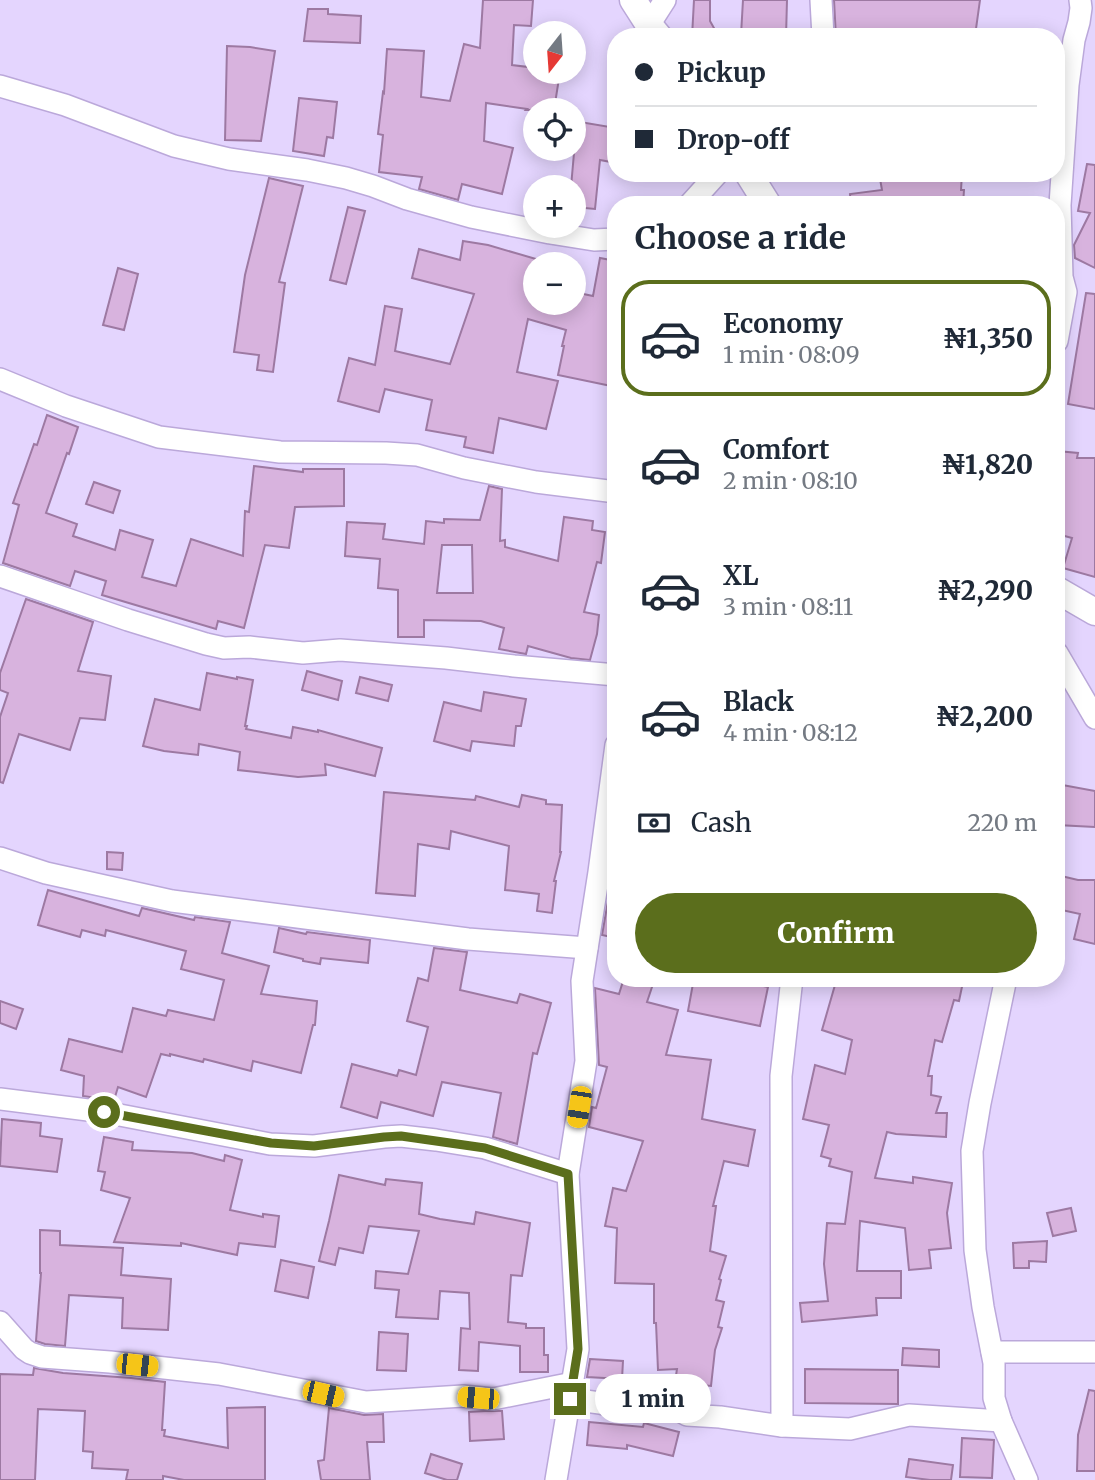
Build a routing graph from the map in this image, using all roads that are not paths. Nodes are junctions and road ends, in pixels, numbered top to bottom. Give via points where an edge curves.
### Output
1 (633, 0) edge
2 (665, 0) edge
3 (821, 0) edge
4 (1080, 0) edge
5 (652, 28) edge
6 (655, 28) edge
7 (823, 28) edge
8 (0, 86) edge
9 (1065, 131) edge
10 (710, 182) edge
11 (697, 196) edge
12 (607, 239) edge
13 (0, 379) edge
14 (607, 491) edge
15 (0, 576) edge
16 (1065, 595) edge
17 (1095, 612) edge
18 (1065, 667) edge
19 (607, 674) edge
20 (1095, 718) edge
21 (607, 813) edge
22 (0, 858) edge
23 (587, 948) junction
24 (791, 987) edge
25 (1004, 987) edge
26 (0, 1099) edge
27 (568, 1174) junction
28 (0, 1321) edge
29 (992, 1352) junction
30 (1095, 1352) edge
31 (572, 1391) junction
32 (1001, 1421) junction
33 (782, 1426) junction
34 (556, 1480) edge
35 (1027, 1480) edge

1 - 5 street
2 - 6 street
3 - 7 street
4 - 9 street
8 - 12 street via 174,146 346,178 471,218
10 - 11 street
13 - 14 street via 66,407 159,437 280,452 416,455 536,482
15 - 19 street via 224,648 303,653 340,650
16 - 17 street
18 - 20 street
21 - 23 street
22 - 23 street via 172,901 468,939
23 - 27 street via 582,981 586,1062
24 - 33 street via 780,1076
25 - 29 street via 972,1151 975,1250
26 - 27 street via 104,1112 283,1145 401,1136 436,1140 485,1148
27 - 31 street via 578,1349
28 - 31 street via 24,1349 43,1357 219,1374 366,1402 463,1396 493,1399
29 - 30 street
29 - 32 street via 994,1398
31 - 33 street via 621,1409 672,1407 687,1415
31 - 34 street
32 - 33 street via 909,1415 850,1429
32 - 35 street

